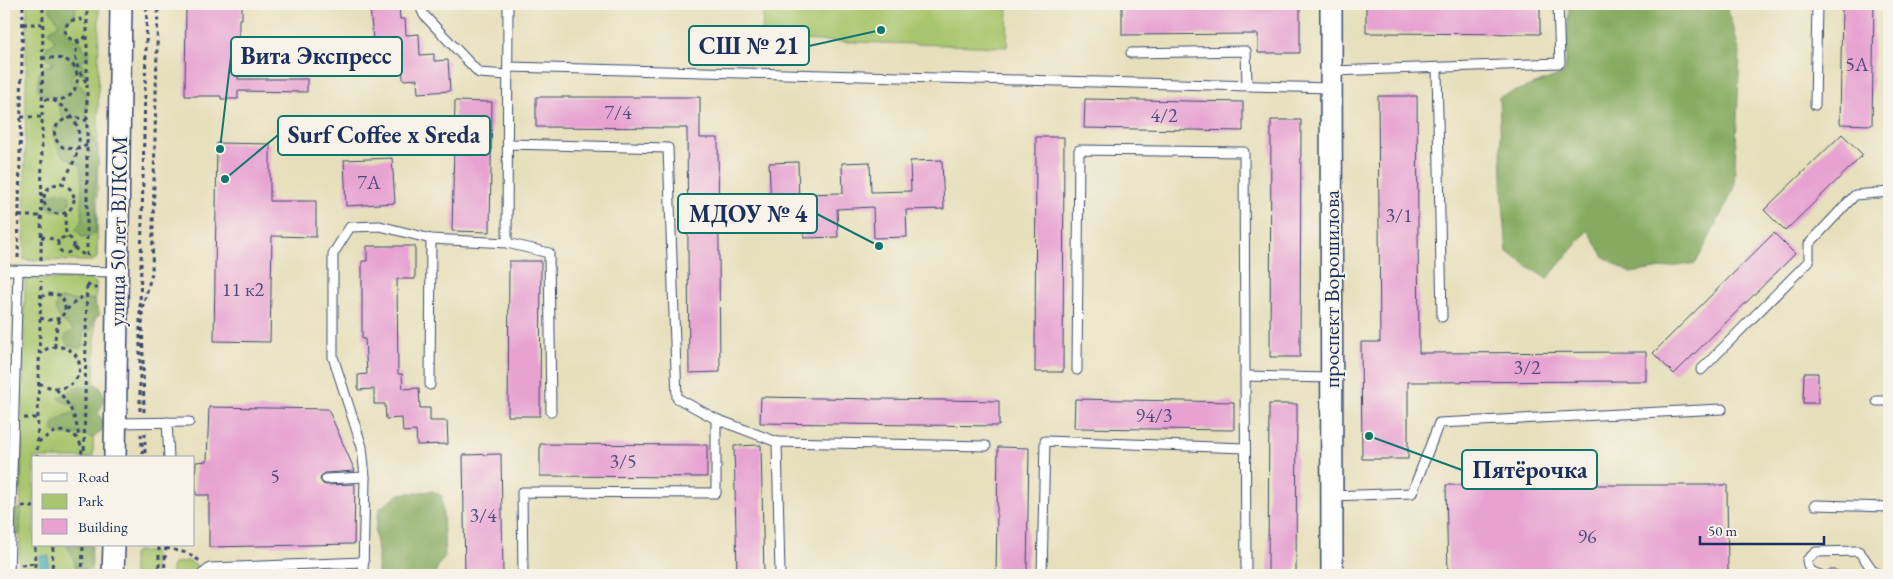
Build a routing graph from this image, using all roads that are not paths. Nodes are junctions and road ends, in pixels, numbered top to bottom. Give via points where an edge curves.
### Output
1 (121, 4) edge
2 (419, 4) edge
3 (508, 4) edge
4 (1331, 4) edge
5 (1558, 4) edge
6 (1817, 4) edge
7 (1131, 54) dead end
8 (1437, 68) junction
9 (508, 71) junction
10 (1332, 79) junction
11 (1247, 84) junction
12 (1815, 105) dead end
13 (508, 144) junction
14 (1889, 192) edge
15 (431, 240) junction
16 (507, 243) junction
17 (4, 270) edge
18 (18, 271) junction
19 (118, 280) junction
20 (1442, 317) dead end
21 (1077, 370) dead end
22 (1701, 370) dead end
23 (1245, 376) junction
24 (1330, 378) junction
25 (430, 385) dead end
26 (1877, 401) dead end
27 (1889, 401) edge
28 (1722, 409) dead end
29 (551, 412) dead end
30 (716, 419) junction
31 (167, 422) junction
32 (189, 422) dead end
33 (116, 423) junction
34 (776, 442) junction
35 (986, 446) dead end
36 (1245, 448) junction
37 (115, 456) edge
38 (169, 456) edge
39 (365, 477) junction
40 (326, 479) dead end
41 (1332, 496) junction
42 (1815, 506) dead end
43 (1889, 507) edge
44 (114, 546) edge
45 (364, 562) junction
46 (9, 575) edge
47 (113, 575) edge
48 (201, 575) edge
49 (363, 575) edge
50 (523, 575) edge
51 (780, 575) edge
52 (1042, 575) edge
53 (1246, 575) edge
54 (1332, 575) edge
55 (1821, 575) edge
56 (1830, 575) edge
57 (1835, 575) edge
58 (1877, 575) edge

1 - 19 street, улица 50 лет ВЛКСМ
2 - 9 lane via 424,15 480,73
3 - 9 lane
4 - 10 street, проспект Ворошилова
5 - 8 lane via 1560,63
6 - 12 lane
7 - 11 lane via 1246,50
8 - 10 lane
8 - 20 lane
9 - 11 lane
9 - 13 lane
10 - 11 lane
10 - 24 street, проспект Ворошилова
13 - 16 lane
13 - 30 lane via 668,148 677,398
14 - 22 lane via 1856,195 1809,244 1809,261
15 - 16 lane
15 - 25 lane
15 - 39 lane via 380,226 350,227 333,254 333,357 362,447
16 - 29 lane via 549,253
17 - 18 lane
18 - 19 lane via 87,272
18 - 46 lane
19 - 33 street, улица 50 лет ВЛКСМ
21 - 23 lane via 1079,150 1244,152
23 - 24 lane
23 - 36 lane
24 - 41 street, проспект Ворошилова
26 - 27 lane
28 - 41 lane via 1440,423 1412,493
30 - 34 lane
30 - 50 lane via 716,493 522,492
31 - 32 lane
31 - 33 lane
31 - 38 lane
33 - 37 street, улица 50 лет ВЛКСМ
34 - 35 lane
34 - 51 lane
36 - 52 lane via 1045,441
36 - 53 lane
39 - 40 lane
39 - 45 lane
41 - 54 street, проспект Ворошилова
42 - 43 lane
44 - 47 street
45 - 48 lane via 210,568
45 - 49 lane
55 - 58 lane via 1808,567 1807,560 1811,554 1858,550
56 - 57 lane

